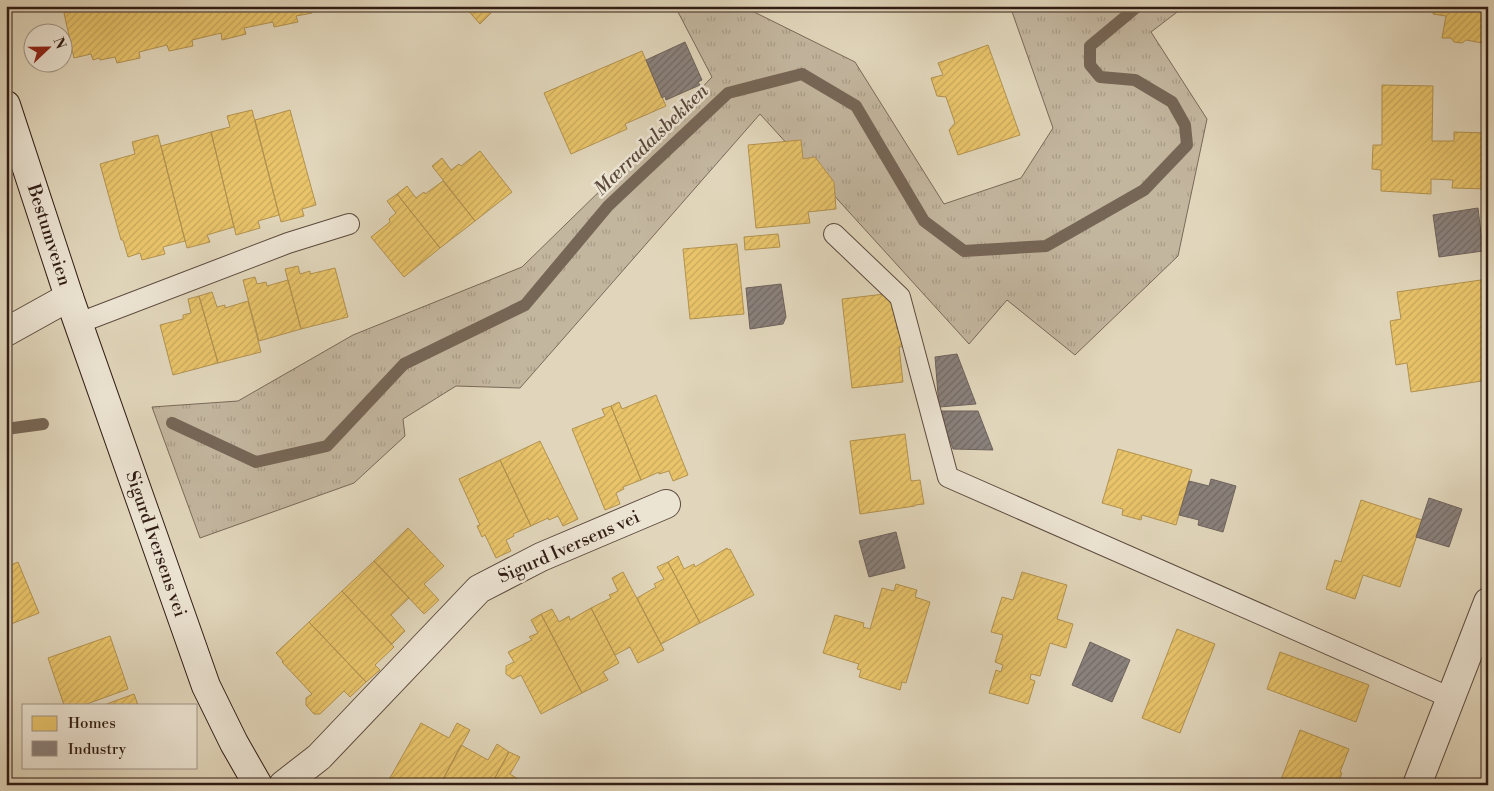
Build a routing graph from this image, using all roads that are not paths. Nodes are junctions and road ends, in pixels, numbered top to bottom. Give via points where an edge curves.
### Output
1 (6, 105) edge
2 (349, 224) dead end
3 (834, 234) dead end
4 (69, 297) junction
5 (79, 323) junction
6 (6, 332) edge
7 (666, 504) dead end
8 (1488, 602) edge
9 (1451, 698) junction
10 (258, 785) edge
11 (283, 785) edge
12 (1418, 785) edge

1 - 4 street, Bestumveien
2 - 5 lane via 288,243
3 - 9 lane via 900,297 948,477
4 - 5 street, Sigurd Iversens vei
4 - 6 street, Bestumveien
5 - 10 street, Sigurd Iversens vei via 206,686
7 - 11 street, Sigurd Iversens vei via 541,557 479,589 319,757
8 - 9 street
9 - 12 street

